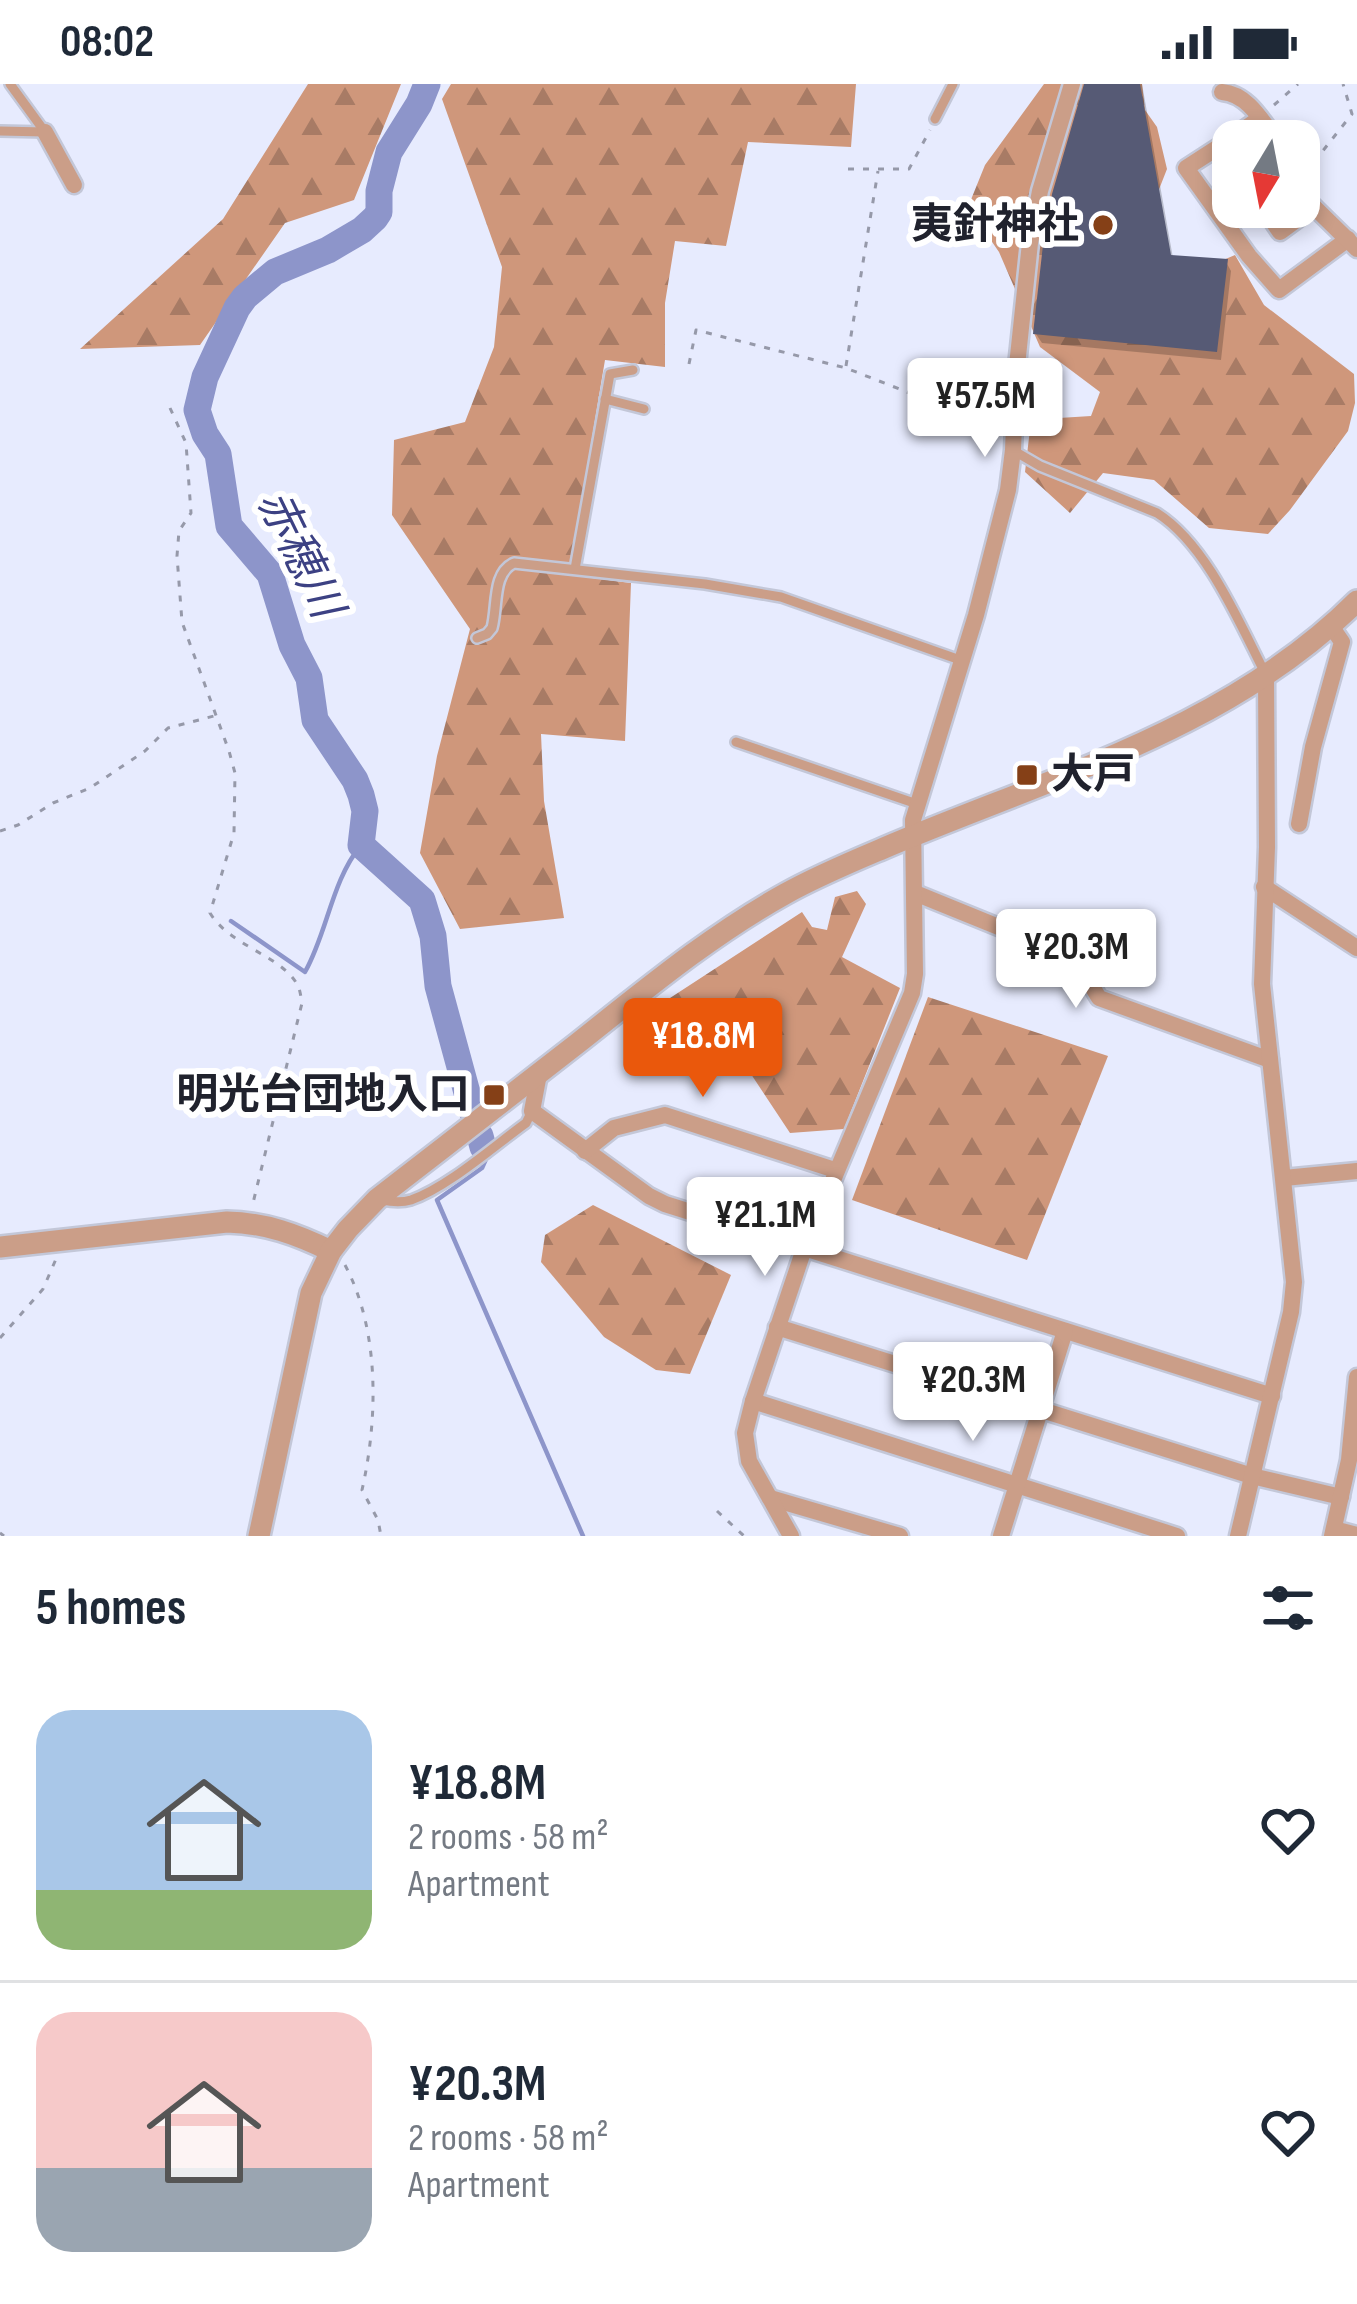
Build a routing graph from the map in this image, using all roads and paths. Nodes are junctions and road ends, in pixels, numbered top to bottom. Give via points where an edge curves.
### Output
1 (10, 84) edge
2 (953, 84) edge
3 (1072, 84) edge
4 (1298, 84) edge
5 (1343, 84) edge
6 (1222, 92) dead end
7 (1260, 118) junction
8 (935, 119) joint
9 (1257, 120) edge
10 (0, 131) edge
11 (45, 132) junction
12 (1212, 151) edge
13 (1320, 153) edge
14 (848, 169) dead end
15 (878, 171) junction
16 (74, 184) dead end
17 (1212, 204) edge
18 (1320, 213) edge
19 (1229, 228) edge
20 (1352, 244) edge
21 (689, 364) dead end
22 (846, 368) junction
23 (633, 370) dead end
24 (605, 400) junction
25 (170, 408) dead end
26 (644, 409) dead end
27 (1014, 441) junction
28 (575, 569) junction
29 (1357, 601) edge
30 (1331, 626) junction
31 (477, 638) dead end
32 (962, 661) junction
33 (1266, 676) junction
34 (216, 716) junction
35 (736, 742) dead end
36 (917, 804) junction
37 (1299, 824) dead end
38 (0, 831) edge
39 (911, 836) junction
40 (1264, 886) junction
41 (915, 893) junction
42 (1356, 947) edge
43 (1357, 959) edge
44 (1270, 1060) junction
45 (539, 1074) junction
46 (532, 1111) junction
47 (585, 1151) junction
48 (836, 1169) junction
49 (1357, 1171) edge
50 (1284, 1178) junction
51 (377, 1199) junction
52 (251, 1223) junction
53 (57, 1240) junction
54 (0, 1246) edge
55 (803, 1249) junction
56 (331, 1251) junction
57 (777, 1327) junction
58 (1065, 1331) junction
59 (0, 1337) edge
60 (1357, 1377) edge
61 (1272, 1396) junction
62 (753, 1401) junction
63 (1040, 1410) junction
64 (1252, 1476) junction
65 (1016, 1486) junction
66 (1341, 1497) junction
67 (770, 1498) junction
68 (717, 1511) dead end
69 (1333, 1533) edge
70 (1357, 1535) edge
71 (259, 1536) edge
72 (381, 1536) edge
73 (744, 1536) edge
74 (790, 1536) edge
75 (900, 1536) edge
76 (1001, 1536) edge
77 (1177, 1536) edge
78 (1238, 1536) edge

1 - 11 lane
2 - 8 lane
3 - 27 street via 1030,243
4 - 7 path
5 - 13 path via 1352,114
6 - 7 street
7 - 9 street
8 - 15 path via 909,169
10 - 11 lane
11 - 16 street
12 - 17 street via 1186,168
14 - 15 path
15 - 22 path
18 - 20 street
19 - 20 street via 1280,290
21 - 22 path via 696,330
22 - 27 path
23 - 24 lane via 610,374
24 - 26 lane
24 - 28 lane
25 - 34 path via 187,443 190,513 177,556 182,622
27 - 32 street
27 - 33 lane via 1040,466 1170,521 1234,612
28 - 31 lane via 506,566 492,628
28 - 32 lane via 781,597
29 - 30 street
30 - 33 street
30 - 37 street via 1342,642
32 - 36 street
33 - 39 street via 1161,734
33 - 40 street
34 - 38 path via 168,728 90,788
34 - 52 path via 235,773 234,813 210,913 219,928 286,971 302,1003
35 - 36 lane
36 - 39 street
39 - 41 street
39 - 45 street via 746,918
40 - 42 street
40 - 44 street
41 - 44 street via 1075,958 1099,998
41 - 48 street via 912,993
42 - 43 street
44 - 50 street
45 - 46 street
45 - 51 street
46 - 47 street
46 - 51 lane via 437,1187 396,1203
47 - 48 street via 614,1128 665,1115
47 - 55 street via 665,1204
48 - 55 street
49 - 50 street
50 - 61 street via 1294,1282
51 - 56 street
52 - 53 street
52 - 56 street
53 - 54 street
53 - 59 path via 43,1288
55 - 57 street
55 - 58 street
56 - 71 street via 303,1320
56 - 72 path via 355,1285 368,1329 371,1430 362,1490
57 - 62 street
57 - 63 street
58 - 61 street
58 - 63 street
60 - 66 street
61 - 64 street
62 - 65 street
62 - 67 street via 749,1460
63 - 64 street
63 - 65 street
64 - 66 street
64 - 78 street
65 - 76 street
65 - 77 street
66 - 69 street
67 - 74 street
67 - 75 street
68 - 73 path
69 - 70 street

